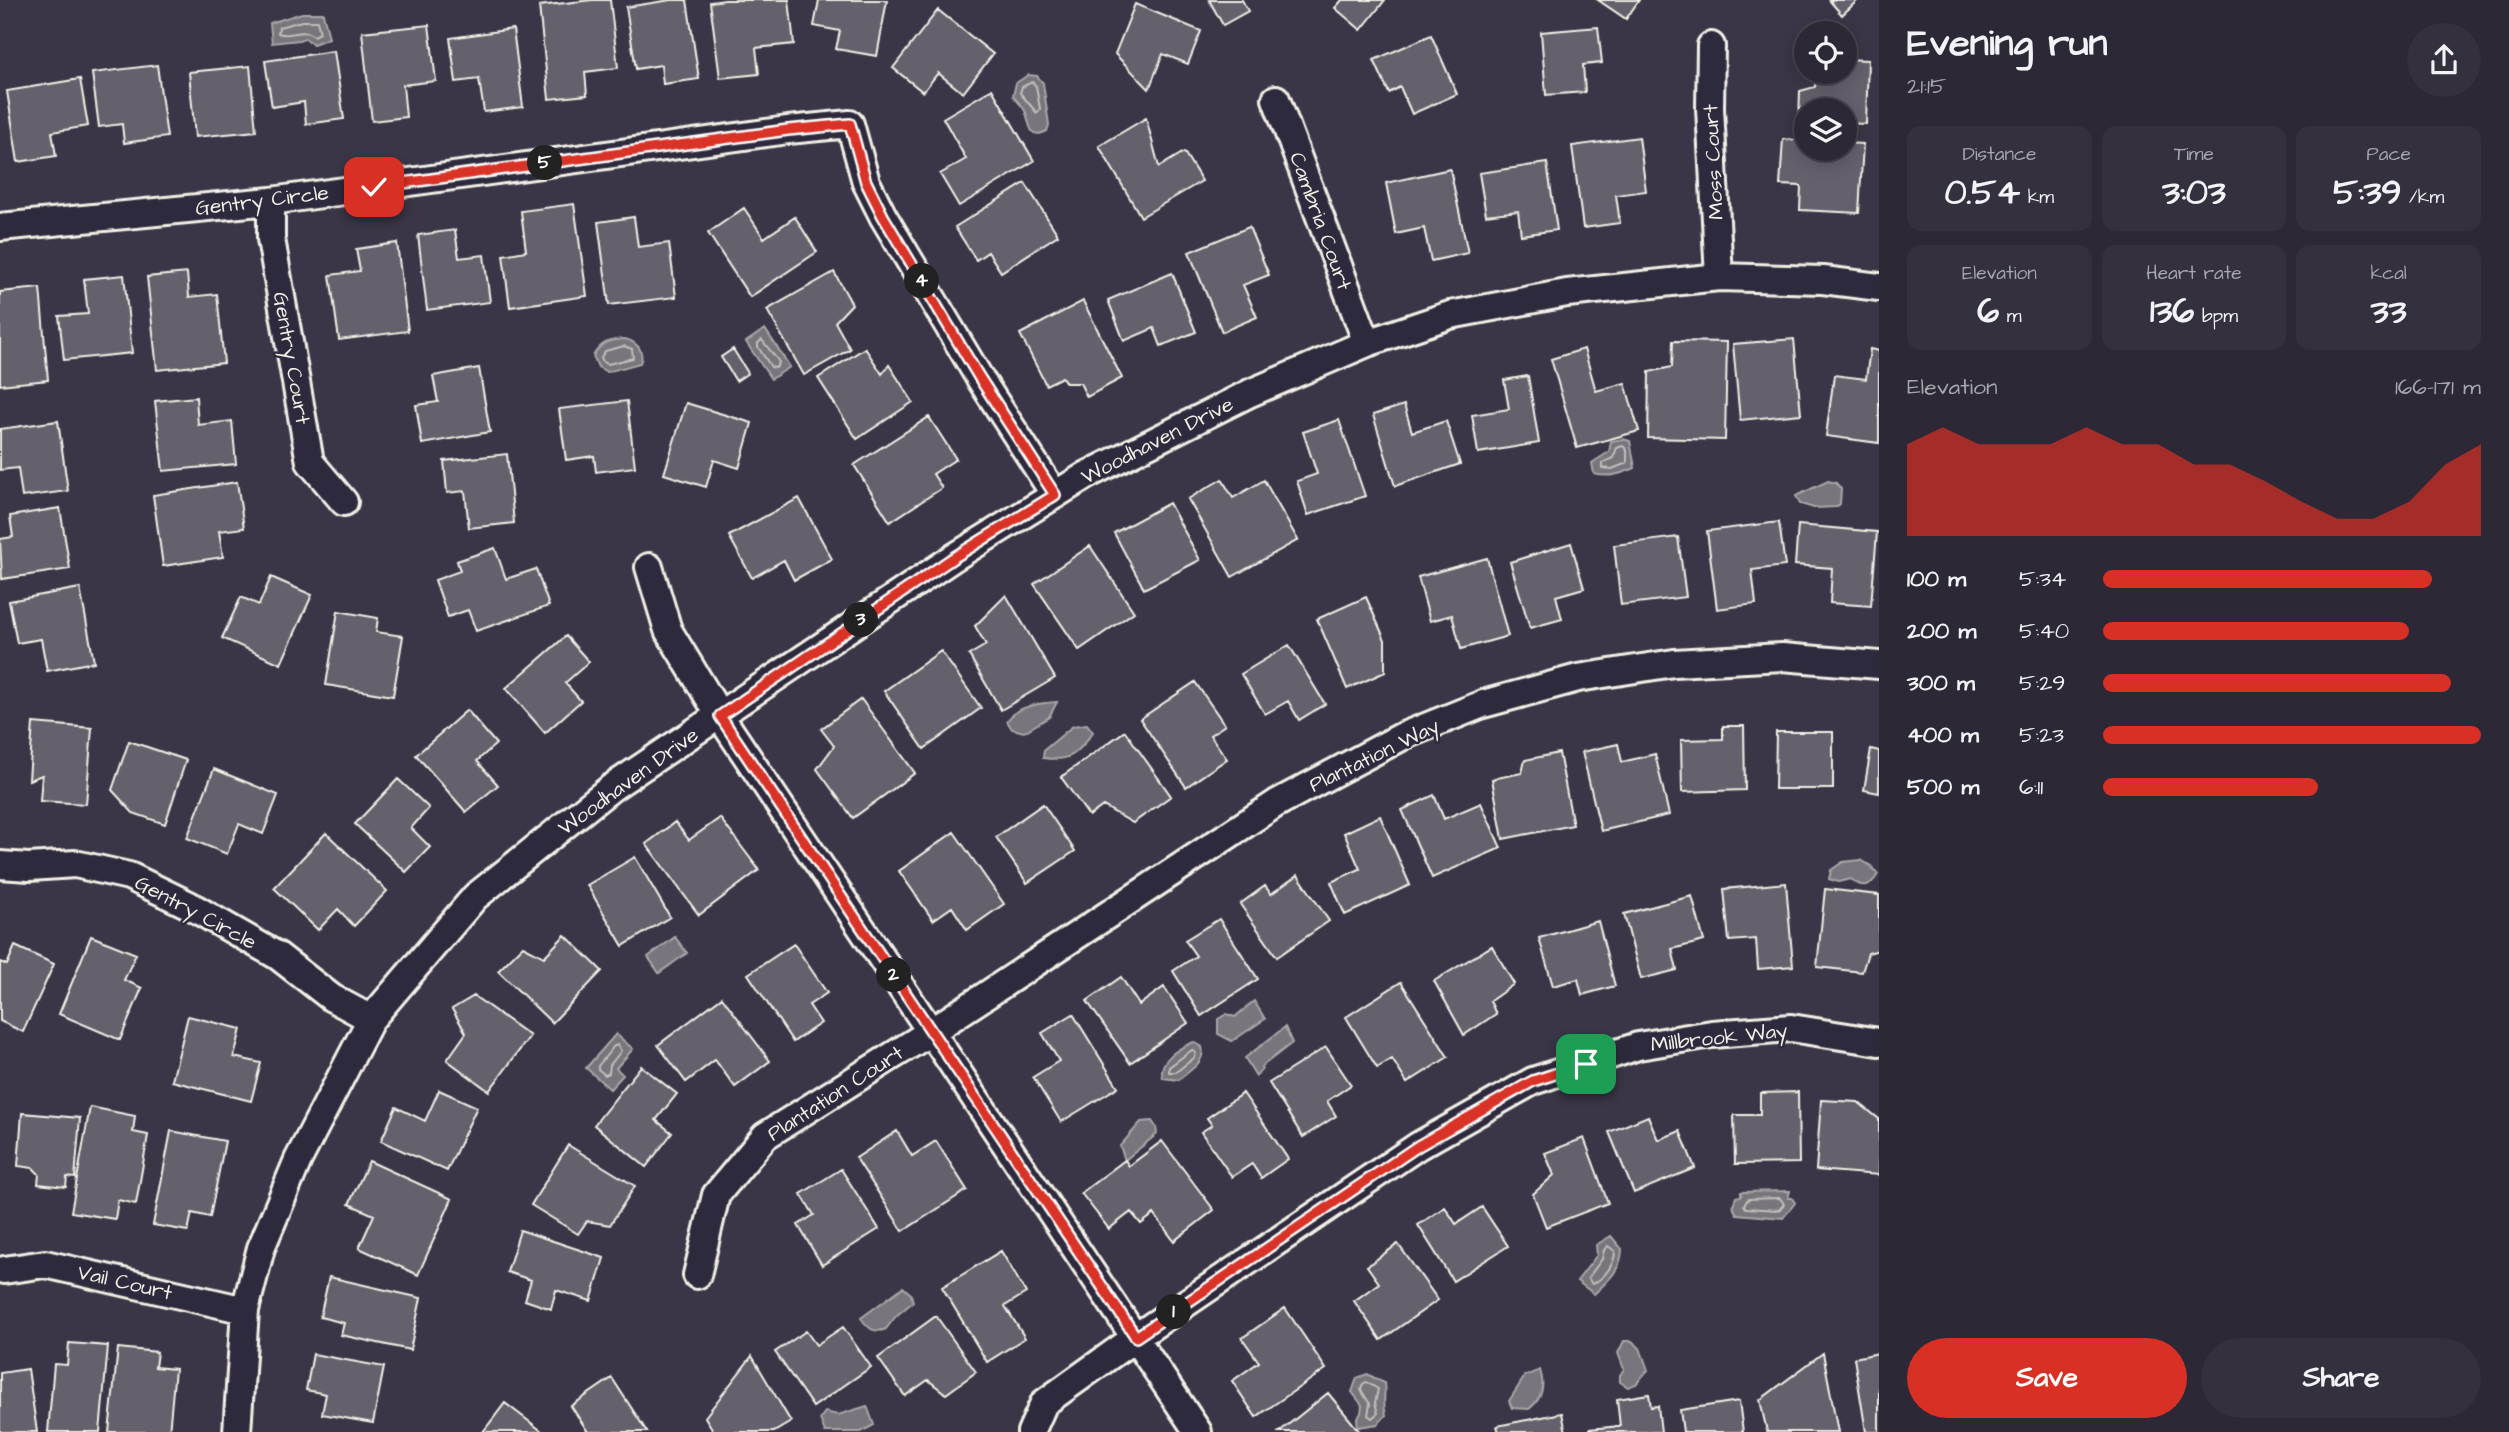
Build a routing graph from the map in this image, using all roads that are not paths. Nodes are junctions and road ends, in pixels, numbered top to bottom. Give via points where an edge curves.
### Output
1 (1711, 46) dead end
2 (1276, 99) dead end
3 (271, 201) junction
4 (0, 227) edge
5 (1719, 277) junction
6 (1879, 287) edge
7 (1367, 343) junction
8 (1055, 495) junction
9 (344, 502) dead end
10 (649, 567) dead end
11 (1879, 665) edge
12 (720, 716) junction
13 (0, 865) edge
14 (371, 1019) junction
15 (932, 1031) junction
16 (1879, 1042) edge
17 (4, 1270) dead end
18 (697, 1275) dead end
19 (245, 1310) junction
20 (1136, 1337) junction
21 (237, 1432) edge
22 (1031, 1432) edge
23 (1198, 1432) edge

1 - 5 street, Moss Court
2 - 7 street, Cambria Court
3 - 4 street, Gentry Circle
3 - 8 street, Gentry Circle via 850,124 866,182 883,216
3 - 9 street, Gentry Court via 271,239 310,462
5 - 6 street, Woodhaven Drive
5 - 7 street, Woodhaven Drive via 1567,293 1450,315
7 - 8 street, Woodhaven Drive via 1250,393
8 - 12 street, Woodhaven Drive via 953,558
10 - 12 street via 668,630
11 - 15 street, Plantation Way via 1782,657 1674,663 1578,678 1483,705 1404,736 1277,803
12 - 14 street, Woodhaven Drive via 611,788 475,897
12 - 15 street
13 - 14 street, Gentry Circle via 75,864 129,876 278,956 332,998
14 - 19 street, Woodhaven Drive via 298,1160 261,1248
15 - 18 street, Plantation Court via 765,1136 716,1195
15 - 20 street
16 - 20 street, Millbrook Way via 1791,1028 1712,1034 1638,1046 1533,1081 1418,1146
17 - 19 street, Vail Court via 45,1264
19 - 21 street, Woodhaven Drive
20 - 22 street, Millbrook Way via 1044,1403
20 - 23 street

